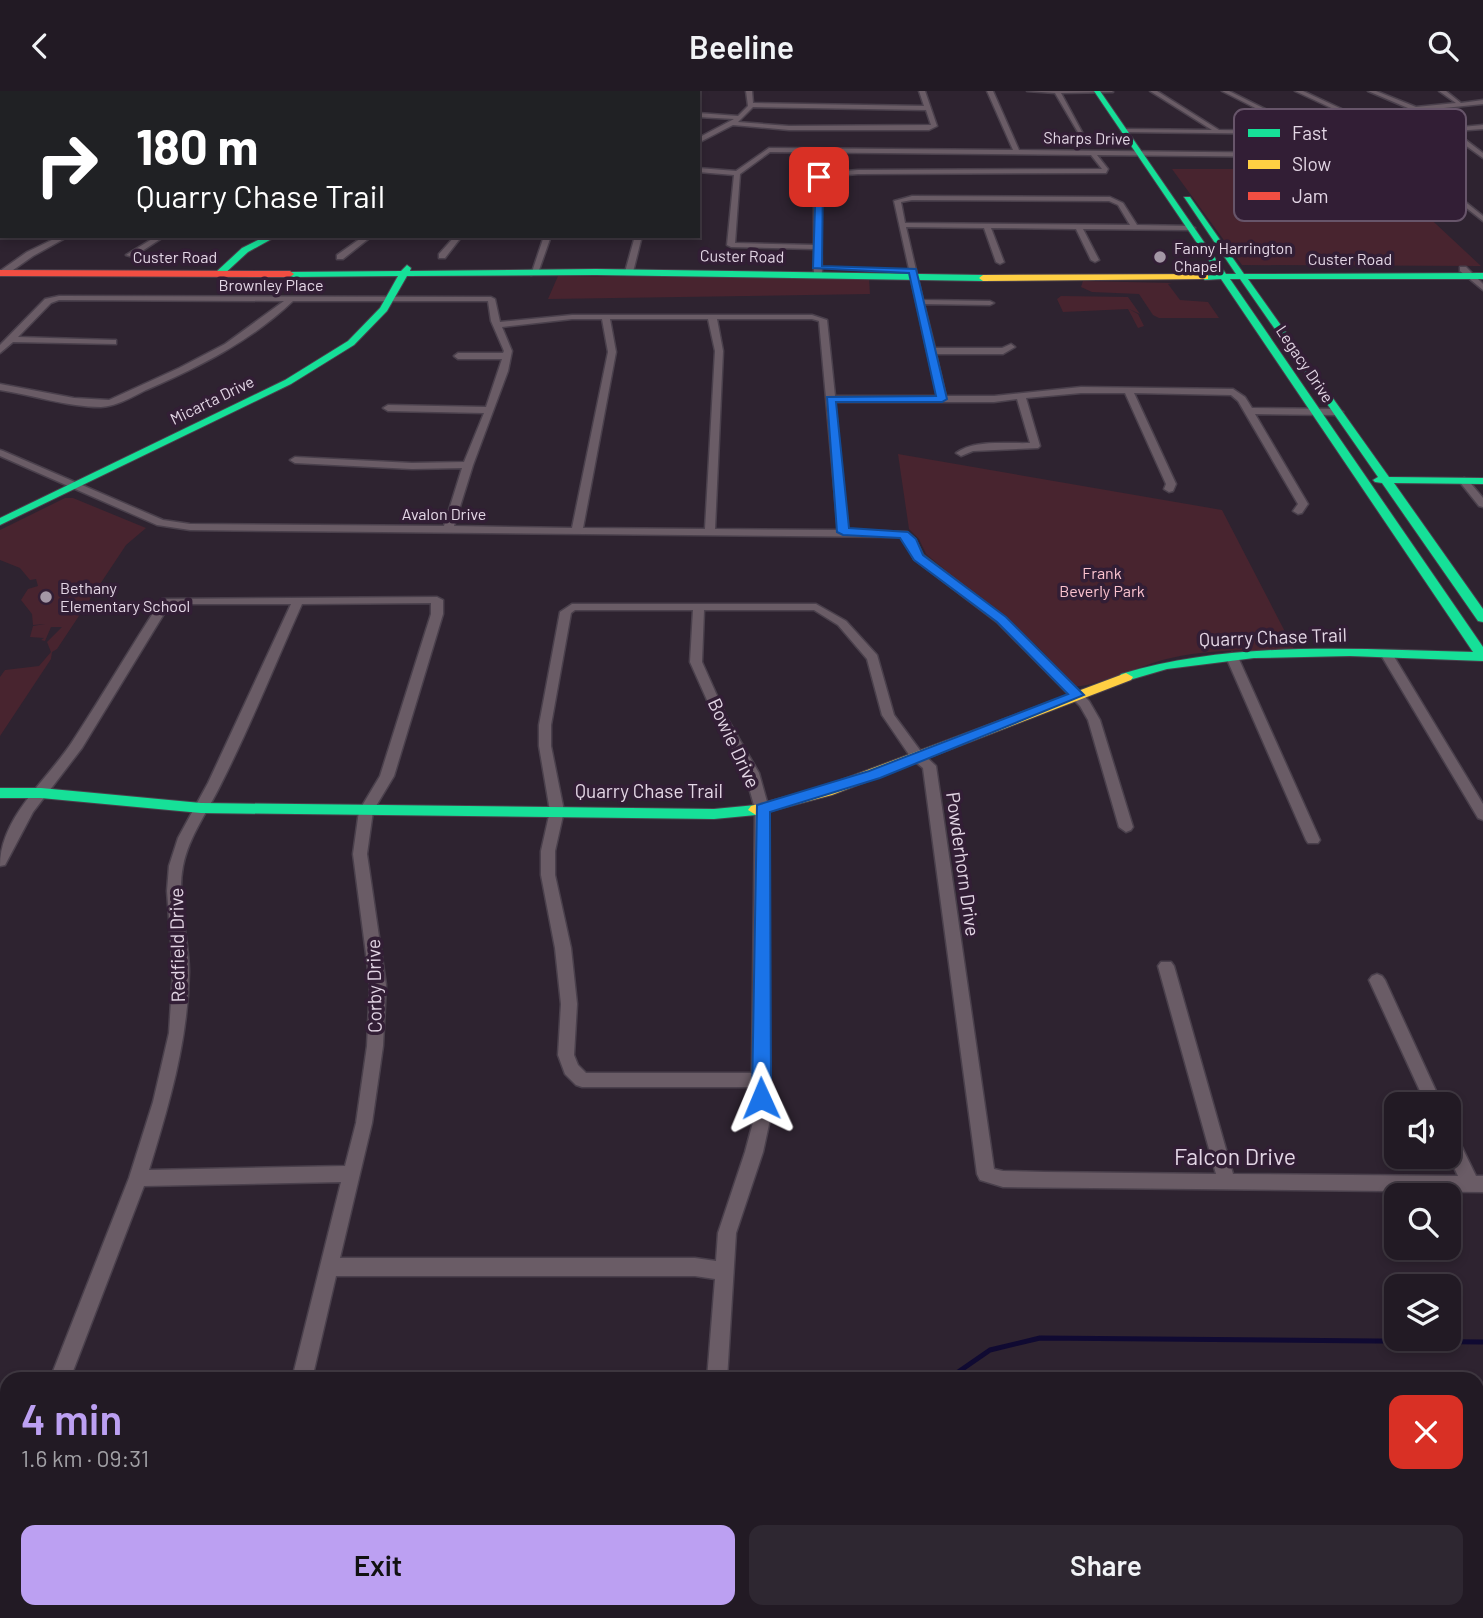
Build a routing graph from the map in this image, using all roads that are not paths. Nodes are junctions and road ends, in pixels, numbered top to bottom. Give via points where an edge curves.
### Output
1 (750, 91) edge
2 (922, 91) edge
3 (990, 91) edge
4 (1030, 91) edge
5 (1057, 91) edge
6 (1097, 91) edge
7 (1110, 91) edge
8 (1153, 91) edge
9 (1225, 91) edge
10 (1298, 91) edge
11 (1371, 91) edge
12 (1442, 91) edge
13 (1483, 102) edge
14 (1459, 103) junction
15 (751, 105) junction
16 (927, 108) junction
17 (1261, 109) edge
18 (1338, 109) edge
19 (700, 115) edge
20 (736, 120) junction
21 (1131, 130) junction
22 (1217, 131) junction
23 (1234, 131) edge
24 (1079, 132) dead end
25 (700, 140) edge
26 (1466, 144) edge
27 (878, 150) junction
28 (1016, 150) junction
29 (1091, 152) junction
30 (1146, 153) junction
31 (1234, 154) edge
32 (1483, 156) edge
33 (700, 170) edge
34 (737, 173) junction
35 (881, 173) junction
36 (1466, 205) edge
37 (1483, 219) edge
38 (902, 225) junction
39 (986, 225) junction
40 (1079, 226) junction
41 (1135, 227) junction
42 (1199, 228) junction
43 (62, 238) edge
44 (159, 238) edge
45 (269, 238) edge
46 (366, 238) edge
47 (457, 238) edge
48 (547, 238) edge
49 (638, 238) edge
50 (816, 247) junction
51 (130, 255) dead end
52 (442, 256) dead end
53 (340, 257) dead end
54 (1095, 260) dead end
55 (1000, 262) dead end
56 (534, 269) junction
57 (629, 269) junction
58 (3, 270) edge
59 (227, 271) junction
60 (818, 271) junction
61 (405, 272) junction
62 (913, 273) junction
63 (1231, 274) junction
64 (1478, 279) edge
65 (391, 299) junction
66 (290, 300) junction
67 (919, 302) junction
68 (990, 303) dead end
69 (606, 317) junction
70 (712, 317) junction
71 (499, 325) junction
72 (11, 339) junction
73 (1268, 340) junction
74 (1288, 340) junction
75 (113, 342) dead end
76 (1011, 347) dead end
77 (0, 350) edge
78 (931, 351) junction
79 (458, 356) dead end
80 (506, 356) junction
81 (0, 387) edge
82 (1129, 390) junction
83 (1021, 398) junction
84 (830, 399) junction
85 (942, 399) junction
86 (388, 408) dead end
87 (489, 410) junction
88 (1249, 411) junction
89 (1317, 412) junction
90 (1338, 412) junction
91 (0, 453) edge
92 (961, 453) dead end
93 (295, 460) dead end
94 (468, 465) junction
95 (1363, 480) junction
96 (1387, 480) junction
97 (1464, 481) junction
98 (1483, 481) edge
99 (74, 488) junction
100 (1168, 489) dead end
101 (1483, 504) edge
102 (1298, 511) dead end
103 (0, 522) edge
104 (449, 530) junction
105 (577, 531) junction
106 (710, 531) junction
107 (843, 532) junction
108 (297, 602) junction
109 (699, 607) junction
110 (1483, 618) edge
111 (1387, 655) junction
112 (1483, 656) edge
113 (1232, 657) junction
114 (1077, 695) junction
115 (916, 756) junction
116 (0, 793) edge
117 (41, 793) junction
118 (201, 808) junction
119 (762, 809) junction
120 (366, 811) junction
121 (557, 811) junction
122 (1483, 815) edge
123 (1126, 827) dead end
124 (1313, 840) dead end
125 (0, 862) edge
126 (1167, 966) dead end
127 (1377, 980) dead end
128 (760, 1080) junction
129 (1428, 1092) edge
130 (1461, 1158) edge
131 (353, 1174) junction
132 (986, 1174) joint
133 (138, 1178) junction
134 (1227, 1182) junction
135 (1476, 1183) edge
136 (331, 1267) junction
137 (722, 1271) junction
138 (63, 1372) edge
139 (304, 1372) edge
140 (717, 1372) edge

1 - 15 street
2 - 16 street
3 - 28 street
4 - 5 street
5 - 6 street
5 - 24 street
6 - 7 street
6 - 21 main road, Legacy Drive
7 - 21 main road, Legacy Drive
8 - 22 street
9 - 17 street
10 - 18 street
11 - 14 street via 1415,109
12 - 14 street
13 - 14 street
15 - 16 street
15 - 20 street
16 - 20 street via 934,126 929,128 789,128
19 - 20 street
20 - 25 street
21 - 22 street
21 - 30 main road, Legacy Drive
22 - 23 street
26 - 32 street
27 - 28 street, Sharps Drive
27 - 34 street, Sharps Drive via 769,150
27 - 35 street
28 - 29 street, Sharps Drive
29 - 30 street, Sharps Drive
29 - 35 street via 1104,172
30 - 31 street, Sharps Drive
30 - 42 main road, Legacy Drive
33 - 34 street
34 - 50 street via 731,245
35 - 50 street via 819,177
36 - 37 street
38 - 39 street
38 - 41 street via 900,199 1115,200
38 - 62 street
39 - 40 street
39 - 55 street
40 - 41 street
40 - 54 street
41 - 42 street
42 - 63 main road, Legacy Drive
43 - 58 street
44 - 51 street
45 - 59 main road
46 - 53 street
47 - 52 street
48 - 56 street
49 - 57 street
50 - 60 street
56 - 57 main road, Custer Road
56 - 61 main road, Custer Road
57 - 60 main road, Custer Road
58 - 59 main road, Custer Road
59 - 61 main road, Custer Road
60 - 62 main road, Custer Road
61 - 65 main road, Micarta Drive
62 - 63 main road, Custer Road
62 - 67 street
63 - 64 main road, Custer Road via 1360,273
63 - 73 main road, Legacy Drive
63 - 74 main road, Legacy Drive
65 - 66 street, Brownley Place
65 - 71 street, Brownley Place via 491,299
65 - 99 main road, Micarta Drive via 351,343 288,382
66 - 72 street, Brownley Place via 52,300
66 - 81 street via 263,325 223,351 111,403 98,405
67 - 68 street
67 - 78 street
69 - 70 street
69 - 71 street
69 - 105 street via 612,352
70 - 84 street via 821,319
70 - 106 street via 719,351
71 - 80 street
72 - 75 street
72 - 77 street
73 - 74 main road
73 - 89 main road, Legacy Drive
74 - 90 main road, Legacy Drive
76 - 78 street via 1003,351
78 - 85 street
79 - 80 street
80 - 87 street
82 - 83 street
82 - 88 street via 1233,392
82 - 100 street via 1171,484
83 - 85 street
83 - 92 street via 1035,446 971,448
84 - 85 street
84 - 107 street
86 - 87 street
87 - 94 street
88 - 89 street
88 - 102 street via 1303,503
89 - 90 street
89 - 95 main road, Legacy Drive
90 - 96 main road, Legacy Drive
91 - 99 street, Avalon Drive
93 - 94 street
94 - 104 street
95 - 96 main road
95 - 112 main road, Legacy Drive
96 - 97 main road
96 - 110 main road, Legacy Drive
97 - 98 main road
97 - 101 street
99 - 103 main road, Micarta Drive
99 - 104 street, Avalon Drive via 161,523 190,527
104 - 105 street, Avalon Drive
105 - 106 street, Avalon Drive
106 - 107 street, Avalon Drive
107 - 114 street, Avalon Drive via 903,534 918,557 1001,620
108 - 117 street via 166,601 77,745
108 - 118 street, Redfield Drive
108 - 120 street, Corby Drive via 437,600 437,614 387,776
109 - 115 street, Powderhorn Drive via 816,607 842,623 873,658 888,715
109 - 119 street, Bowie Drive via 696,663 752,773
109 - 121 street via 572,607 566,612 545,725
111 - 112 main road, Quarry Chase Trail
111 - 113 main road, Quarry Chase Trail
111 - 122 street
113 - 114 main road, Quarry Chase Trail via 1163,666
113 - 124 street
114 - 115 main road, Quarry Chase Trail
114 - 123 street via 1094,720
115 - 119 main road, Quarry Chase Trail via 848,784
115 - 132 street, Powderhorn Drive via 929,766
116 - 117 main road, Quarry Chase Trail
117 - 118 main road, Quarry Chase Trail
117 - 125 street via 9,840
118 - 120 main road, Quarry Chase Trail
118 - 133 street, Redfield Drive via 176,866 181,970 177,1033
119 - 121 main road, Quarry Chase Trail via 668,815
119 - 128 street, Bowie Drive
120 - 121 main road, Quarry Chase Trail
120 - 131 street, Corby Drive via 360,854 378,985 375,1046
121 - 128 street via 548,851 549,880 563,948 569,1004 566,1055 572,1069 582,1080
126 - 134 street
127 - 129 street
128 - 137 street, Bowie Drive via 763,1115 727,1233
130 - 135 street
131 - 133 street
131 - 136 street, Corby Drive
132 - 134 street, Falcon Drive via 1003,1179
133 - 138 street, Redfield Drive
134 - 135 street, Falcon Drive
136 - 137 street via 695,1267
136 - 139 street, Corby Drive
137 - 140 street, Bowie Drive

